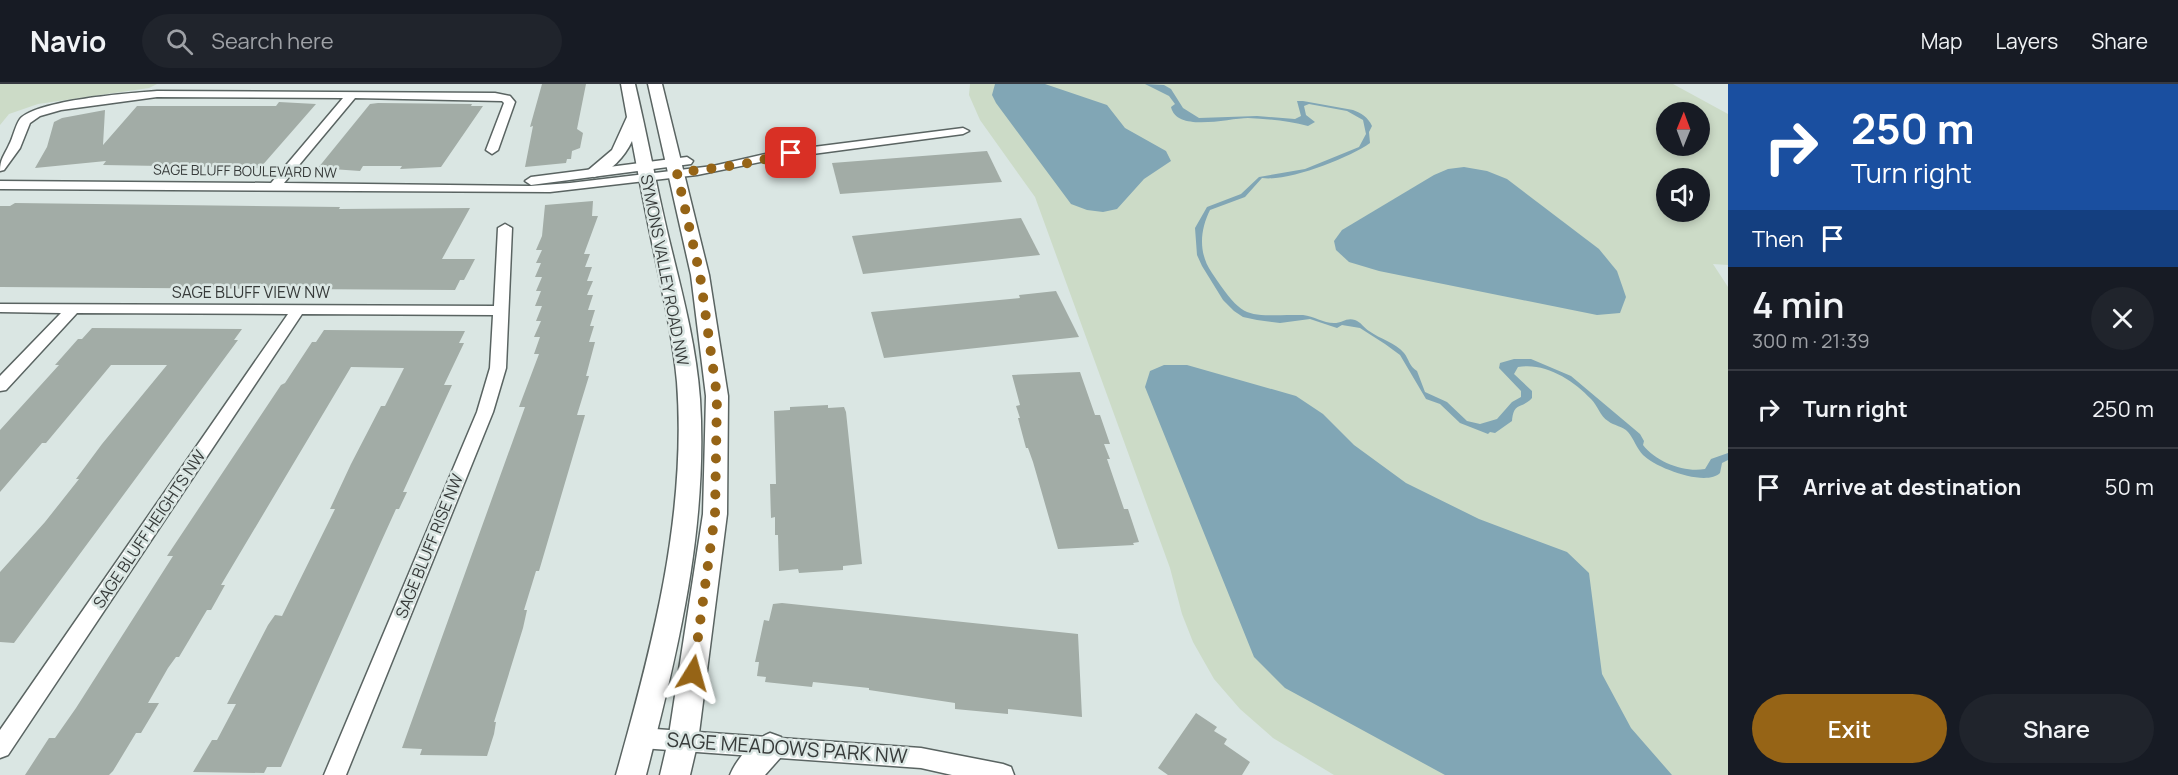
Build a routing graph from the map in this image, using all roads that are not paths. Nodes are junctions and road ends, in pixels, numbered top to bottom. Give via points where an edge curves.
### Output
1 (628, 84) edge
2 (655, 84) edge
3 (352, 94) junction
4 (635, 117) junction
5 (963, 131) dead end
6 (492, 150) dead end
7 (0, 167) edge
8 (675, 168) junction
9 (594, 172) junction
10 (645, 172) junction
11 (0, 185) edge
12 (275, 186) junction
13 (489, 188) junction
14 (505, 228) dead end
15 (0, 308) edge
16 (74, 308) junction
17 (298, 310) junction
18 (501, 311) junction
19 (0, 386) edge
20 (641, 738) junction
21 (683, 741) junction
22 (770, 747) junction
23 (0, 748) edge
24 (335, 775) edge
25 (631, 775) edge
26 (675, 775) edge
27 (744, 775) edge
28 (1003, 775) edge

1 - 4 main road, SYMONS VALLEY ROAD NW
2 - 8 main road, SYMONS VALLEY ROAD NW
3 - 6 street via 506,98 510,102
3 - 7 street via 157,94 59,107 25,121 14,148
3 - 12 street
4 - 9 main road via 619,152
4 - 10 main road, SYMONS VALLEY ROAD NW
5 - 8 street, SAGE BLUFF BOULEVARD NW via 774,156 744,164
8 - 10 street, SAGE BLUFF BOULEVARD NW
8 - 21 main road, SYMONS VALLEY ROAD NW via 700,275 717,396 715,514
9 - 10 street, SAGE BLUFF BOULEVARD NW
9 - 13 street, SAGE BLUFF BOULEVARD NW
10 - 13 street, SAGE BLUFF BOULEVARD NW via 532,191
10 - 20 main road, SYMONS VALLEY ROAD NW via 681,342 689,398 690,461 689,496 666,641
11 - 12 street, SAGE BLUFF BOULEVARD NW
12 - 13 street, SAGE BLUFF BOULEVARD NW
14 - 18 street, SAGE BLUFF RISE NW
15 - 16 street, SAGE BLUFF VIEW NW
16 - 17 street, SAGE BLUFF VIEW NW
16 - 19 street
17 - 18 street, SAGE BLUFF VIEW NW
17 - 23 street, SAGE BLUFF HEIGHTS NW
18 - 24 street, SAGE BLUFF RISE NW via 498,368 485,412
20 - 21 street, SAGE MEADOWS PARK NW
20 - 25 main road, SYMONS VALLEY ROAD NW
21 - 22 street, SAGE MEADOWS PARK NW
21 - 26 main road, SYMONS VALLEY ROAD NW
22 - 27 main road
22 - 28 street, SAGE MEADOWS PARK NW via 921,758

